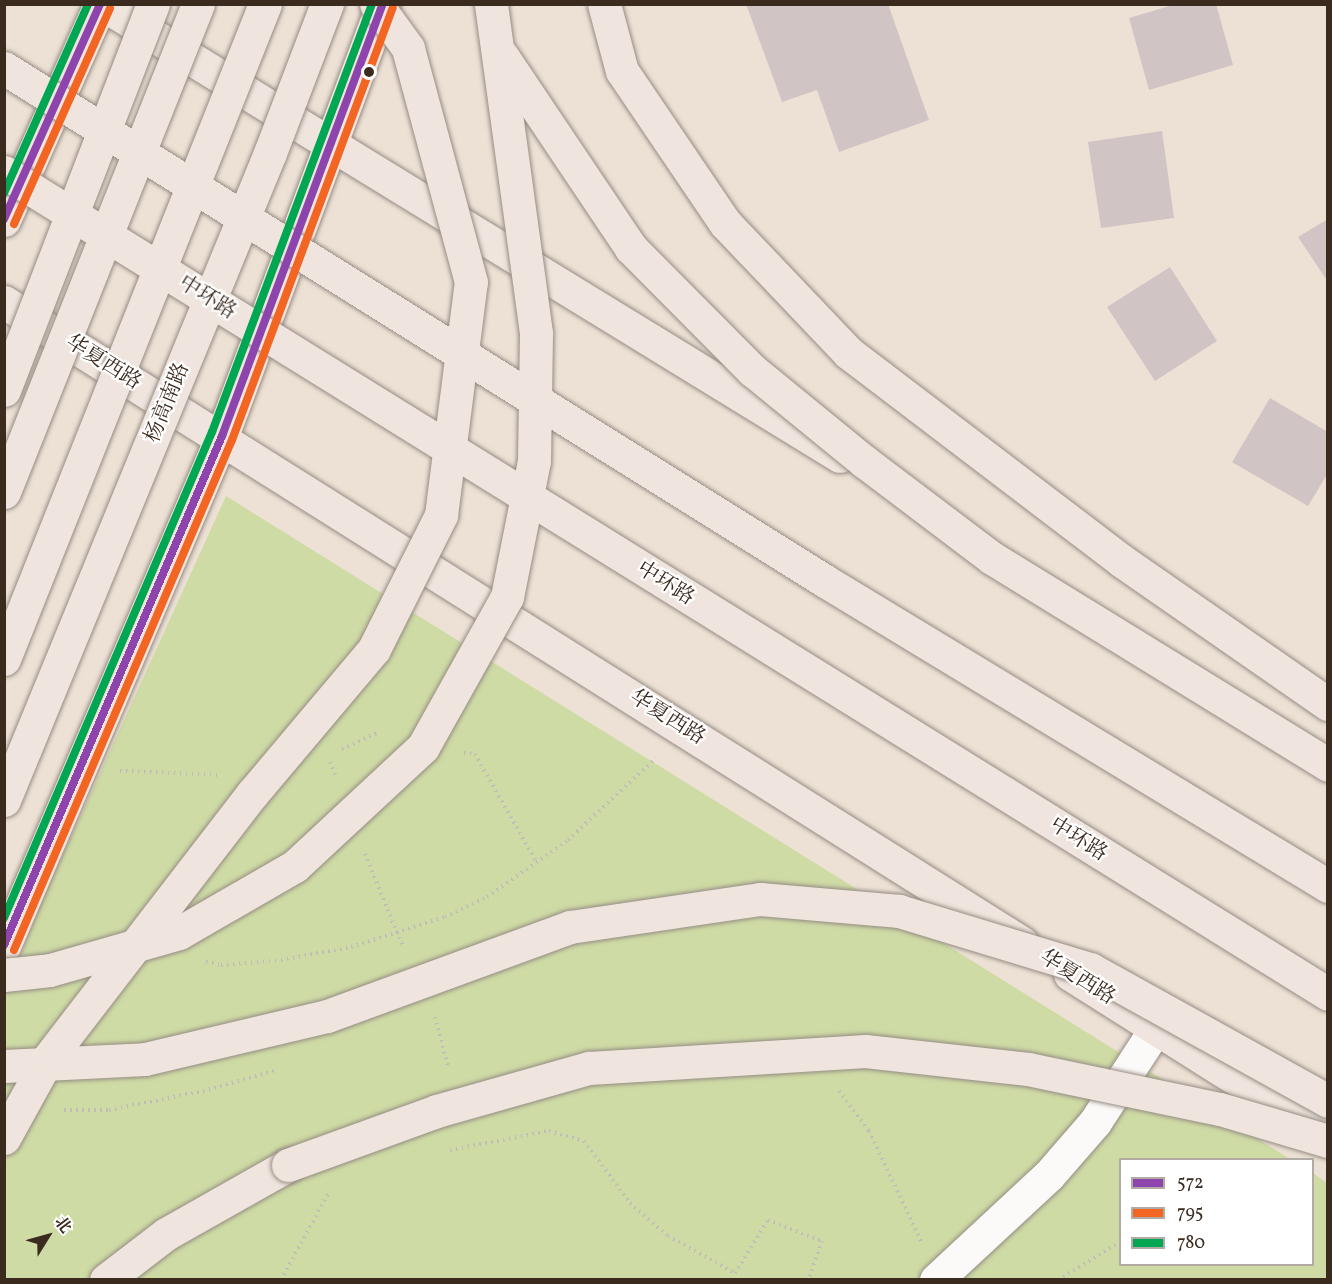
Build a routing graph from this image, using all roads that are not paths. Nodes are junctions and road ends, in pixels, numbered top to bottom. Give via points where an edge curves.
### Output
1 (101, 4) edge
2 (153, 4) edge
3 (198, 4) edge
4 (265, 4) edge
5 (327, 4) edge
6 (376, 4) edge
7 (383, 4) edge
8 (469, 4) edge
9 (491, 4) edge
10 (604, 4) edge
11 (4, 68) edge
12 (333, 144) junction
13 (4, 172) edge
14 (4, 220) edge
15 (4, 302) edge
16 (4, 390) edge
17 (222, 436) junction
18 (4, 492) edge
19 (4, 659) edge
20 (1328, 704) edge
21 (1328, 755) edge
22 (1328, 765) edge
23 (4, 800) edge
24 (1328, 886) edge
25 (4, 946) edge
26 (4, 975) edge
27 (1328, 994) edge
28 (1156, 1028) junction
29 (4, 1066) edge
30 (1328, 1101) edge
31 (4, 1138) edge
32 (1328, 1139) edge
33 (938, 1277) edge
34 (106, 1280) edge

1 - 12 main road
1 - 14 main road
2 - 16 main road, bridge
3 - 18 main road, bridge
4 - 19 main road, bridge
5 - 23 main road, 杨高南路, bridge via 266,164
6 - 31 main road, bridge via 408,48 471,282 441,515 374,648 252,794 48,1060
7 - 12 main road
8 - 22 main road, bridge via 631,249 753,370 865,462 992,558
9 - 26 main road, bridge via 536,333 534,461 507,597 423,747 295,866 179,933 50,970
10 - 20 main road via 622,71 725,223 849,353 1122,561
11 - 24 main road, bridge via 815,574
12 - 17 main road
12 - 21 main road
13 - 27 main road, 中环路, bridge
15 - 17 main road, 华夏西路
17 - 25 main road
17 - 28 main road, 华夏西路
28 - 32 main road, 华夏西路
28 - 33 street via 1095,1122 1049,1175
29 - 30 main road, bridge via 146,1059 327,1016 570,927 760,899 899,911 1090,969
32 - 34 main road, bridge via 1220,1109 1028,1069 865,1051 590,1068 437,1111 288,1164 166,1234

